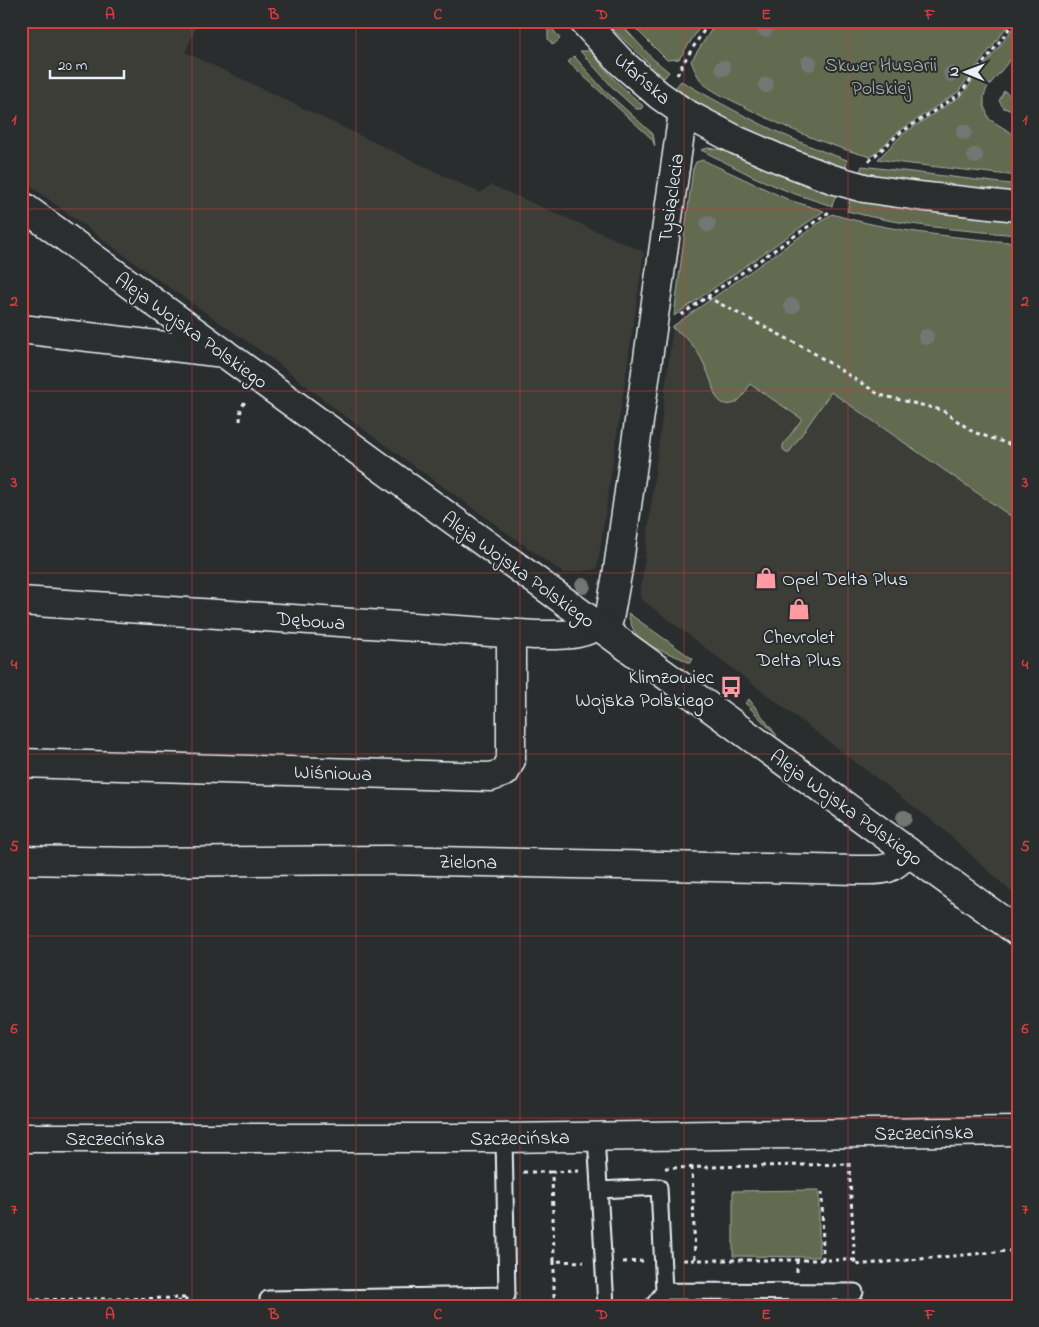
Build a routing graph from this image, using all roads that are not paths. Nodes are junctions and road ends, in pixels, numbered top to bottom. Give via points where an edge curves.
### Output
1 (583, 21) edge
2 (683, 112) junction
3 (21, 205) edge
4 (1018, 207) edge
5 (21, 329) edge
6 (224, 353) junction
7 (21, 601) edge
8 (598, 626) junction
9 (511, 634) junction
10 (21, 763) edge
11 (908, 852) junction
12 (21, 860) edge
13 (1018, 932) edge
14 (1018, 1131) edge
15 (596, 1136) junction
16 (21, 1138) edge
17 (499, 1138) junction
18 (600, 1190) junction
19 (664, 1291) junction
20 (855, 1292) dead end
21 (268, 1299) dead end
22 (606, 1306) edge
23 (653, 1306) edge

1 - 2 street, Ułańska via 622,63
2 - 4 street via 782,160 864,188
2 - 8 street, Tysiąclecia via 612,609 609,618
3 - 6 street, Aleja Wojska Polskiego
5 - 6 street
6 - 8 street, Aleja Wojska Polskiego
7 - 9 street, Dębowa
8 - 9 street, Dębowa via 576,634
8 - 11 street, Aleja Wojska Polskiego
9 - 10 street, Wiśniowa via 511,760 505,772 491,776
11 - 12 street, Zielona via 887,869 856,870 388,860
11 - 13 street, Aleja Wojska Polskiego
14 - 15 street, Szczecińska
15 - 17 street, Szczecińska
15 - 18 lane
16 - 17 street, Szczecińska
17 - 21 lane via 504,1173 507,1295
18 - 19 lane via 659,1187
18 - 22 lane
19 - 20 lane
19 - 23 lane

